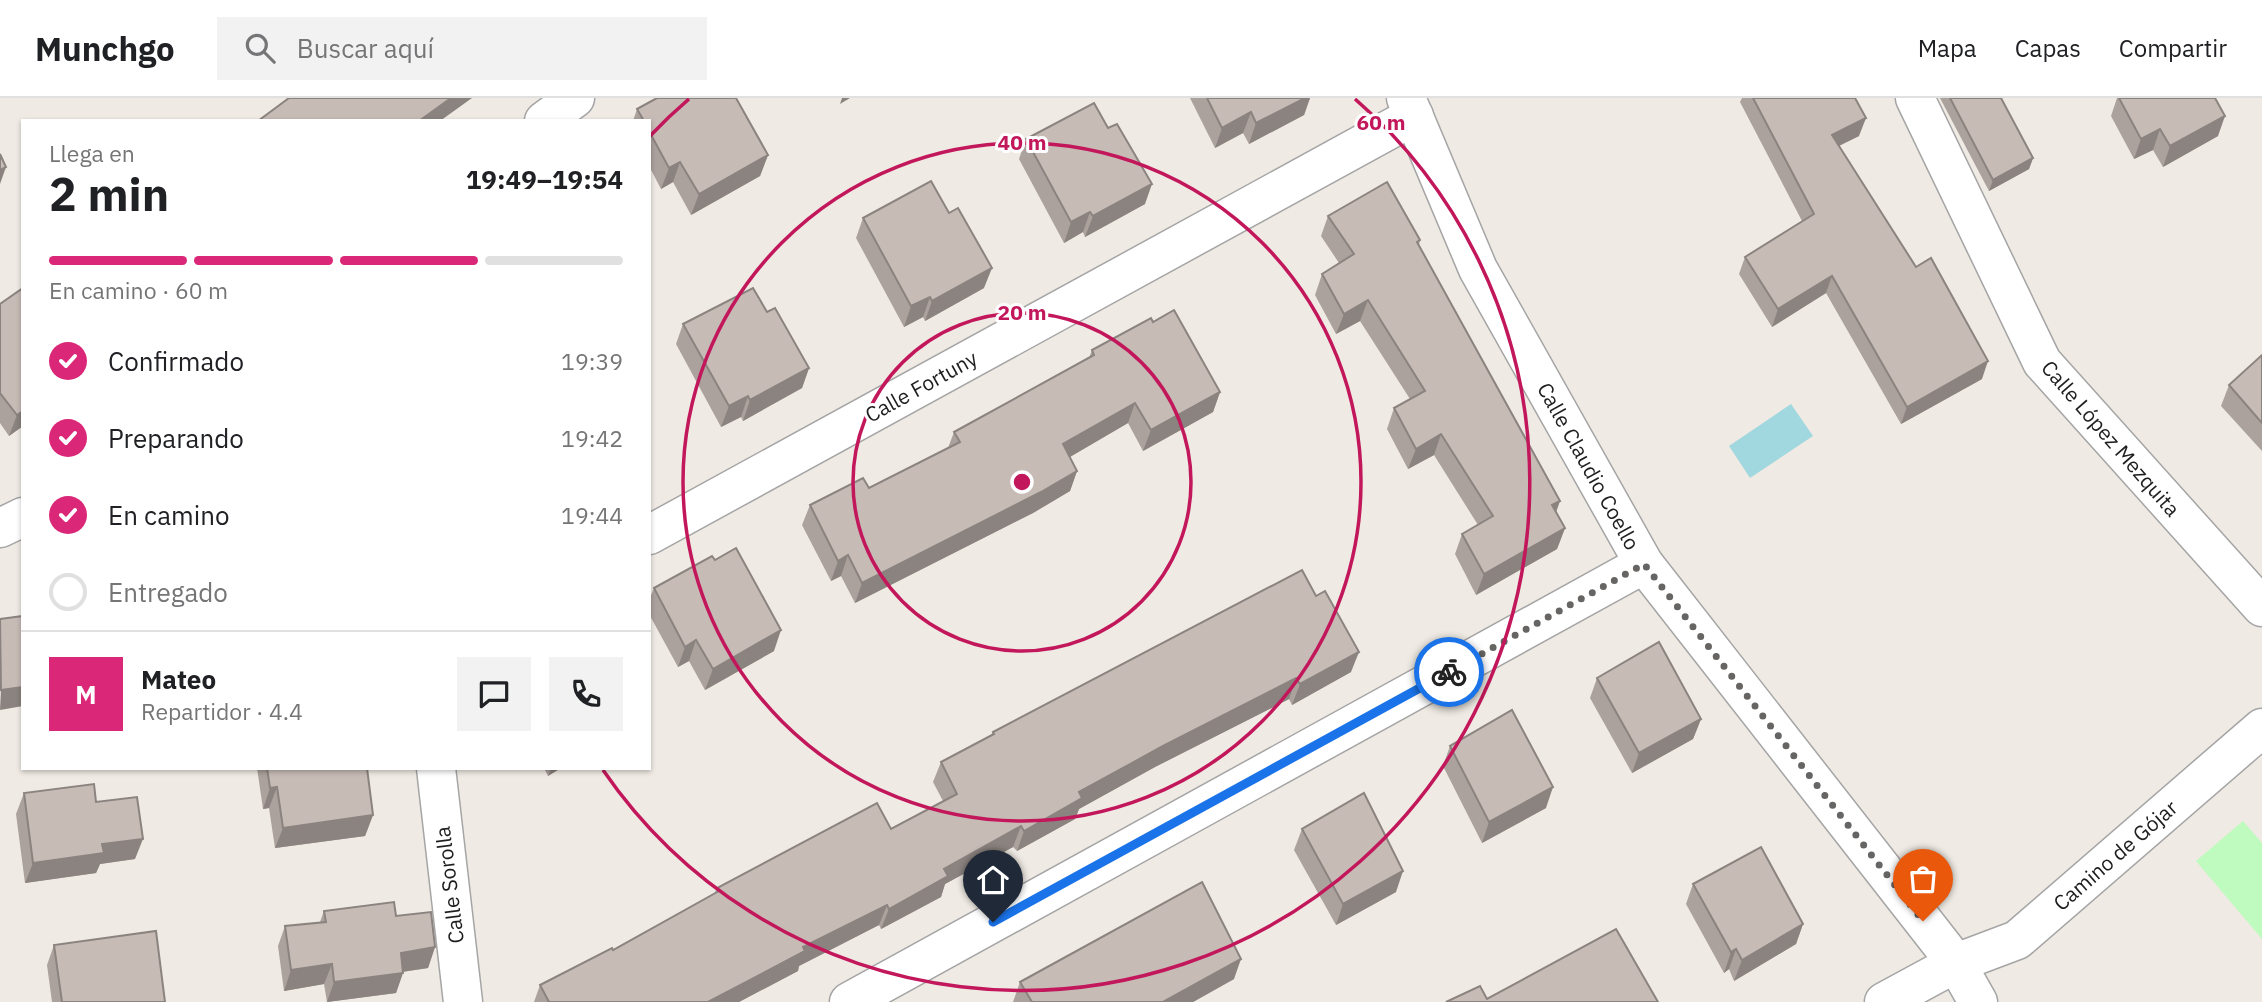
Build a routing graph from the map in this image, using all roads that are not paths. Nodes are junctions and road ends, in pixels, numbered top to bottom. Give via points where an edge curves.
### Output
1 (575, 98) edge
2 (1915, 98) edge
3 (1410, 107) edge
4 (547, 119) edge
5 (21, 518) edge
6 (0, 528) edge
7 (651, 535) edge
8 (1644, 564) junction
9 (2262, 607) edge
10 (2262, 728) edge
11 (436, 770) edge
12 (1956, 963) junction
13 (463, 1002) edge
14 (849, 1002) edge
15 (1884, 1002) edge
16 (1978, 1002) edge

1 - 4 street
2 - 9 street, Calle López Mezquita via 2042,362
3 - 7 street, Calle Fortuny
3 - 8 street, Calle Claudio Coello via 1478,269
5 - 6 street
8 - 12 street, Calle Claudio Coello
8 - 14 street
10 - 12 street, Camino de Gójar via 2017,940
11 - 13 street, Calle Sorolla
12 - 15 street, Camino de Gójar
12 - 16 street, Calle Claudio Coello

